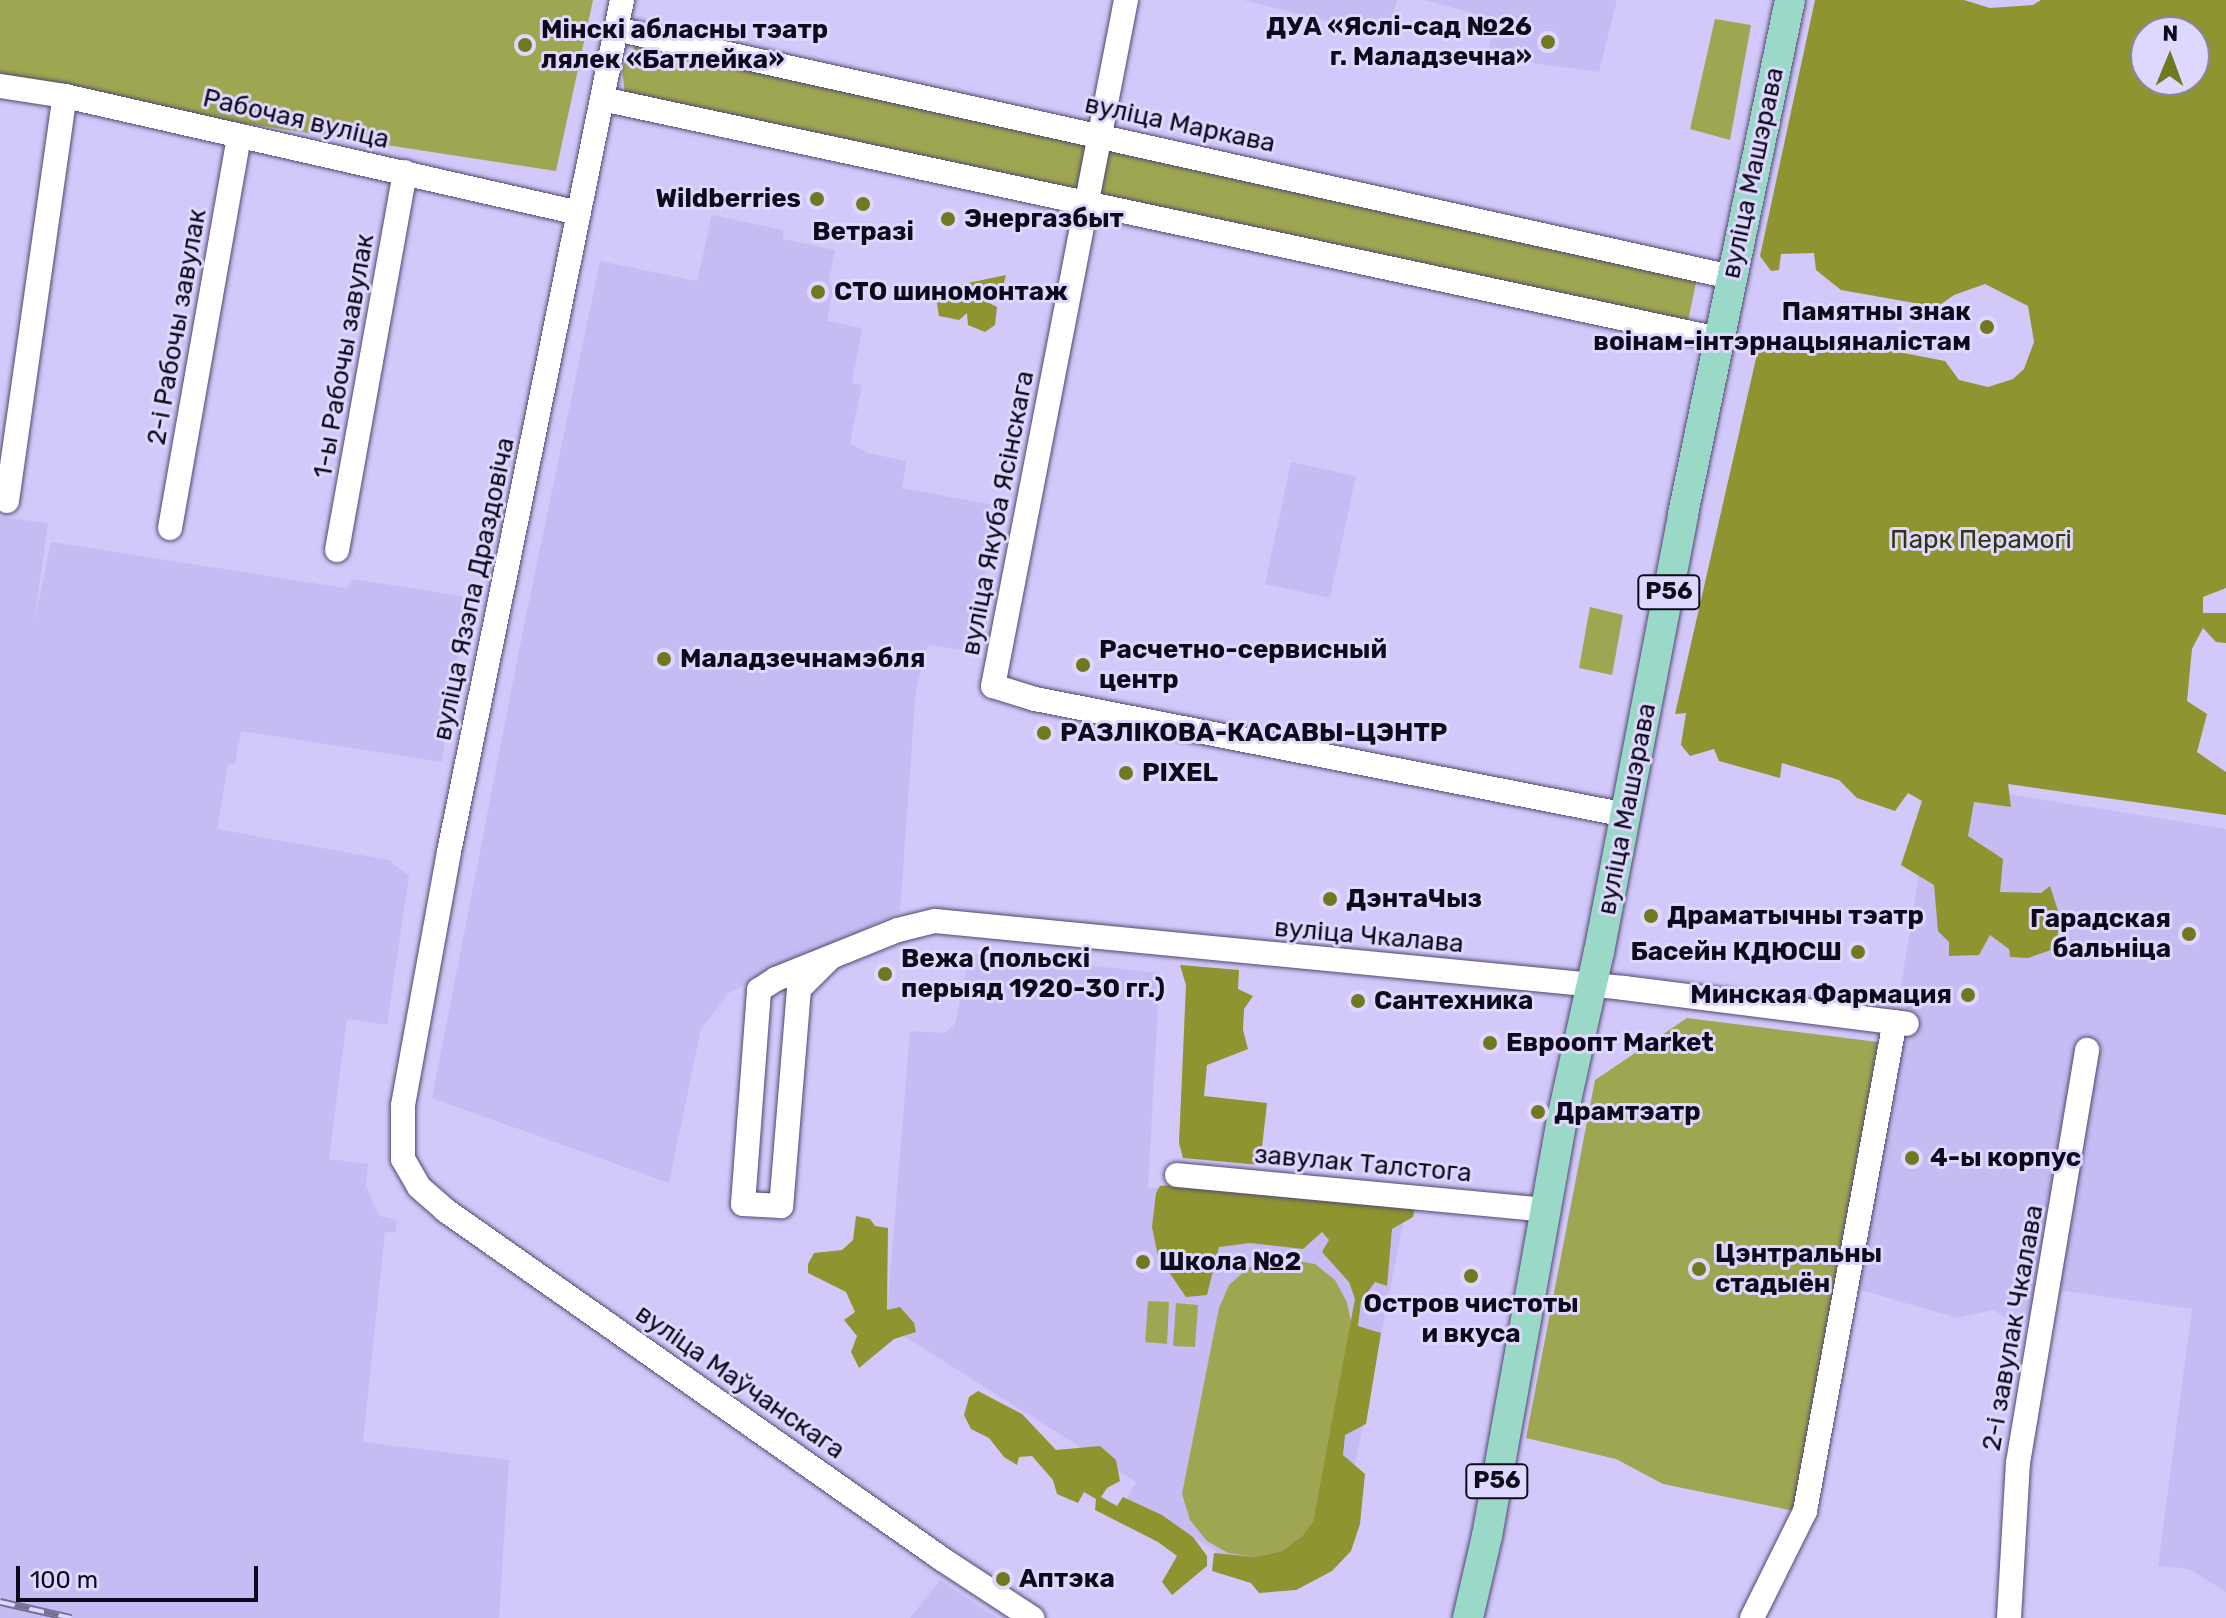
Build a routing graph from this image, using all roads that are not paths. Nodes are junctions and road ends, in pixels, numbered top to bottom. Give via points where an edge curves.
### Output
1 (622, 0) edge
2 (1126, 0) edge
3 (1790, 0) edge
4 (616, 29) junction
5 (0, 86) edge
6 (65, 96) junction
7 (602, 99) junction
8 (239, 136) junction
9 (1099, 136) junction
10 (405, 172) junction
11 (1088, 202) junction
12 (579, 213) junction
13 (1731, 277) junction
14 (1719, 339) junction
15 (7, 501) dead end
16 (170, 528) dead end
17 (337, 550) dead end
18 (1626, 815) junction
19 (830, 958) junction
20 (1592, 985) junction
21 (2087, 1050) dead end
22 (1177, 1175) dead end
23 (419, 1187) joint
24 (1544, 1210) junction
25 (1032, 1618) edge
26 (1468, 1618) edge
27 (1752, 1618) edge
28 (2009, 1618) edge

1 - 4 street, вуліца Язэпа Драздовіча
2 - 9 street, вуліца Якуба Ясінскага
3 - 13 main road, вуліца Машэрава / Р56
4 - 7 street, вуліца Язэпа Драздовіча
4 - 9 street, вуліца Маркава
5 - 6 street, Рабочая вуліца
6 - 8 street, Рабочая вуліца
6 - 15 street
7 - 11 street
7 - 12 street, вуліца Язэпа Драздовіча
8 - 10 street, Рабочая вуліца
8 - 16 street, 2-і Рабочы завулак
9 - 11 street, вуліца Якуба Ясінскага
9 - 13 street, вуліца Маркава
10 - 12 street, Рабочая вуліца
10 - 17 street, 1-ы Рабочы завулак
11 - 14 street
11 - 18 street, вуліца Якуба Ясінскага via 993,686 1103,713
12 - 23 street, вуліца Язэпа Драздовіча via 488,654 403,1106 403,1159
13 - 14 main road, вуліца Машэрава / Р56
14 - 18 main road, вуліца Машэрава / Р56
18 - 20 main road, вуліца Машэрава / Р56
19 - 19 street, вуліца Чкалава via 759,990 743,1204 781,1206 799,989
19 - 20 street, вуліца Чкалава via 935,921
20 - 24 main road, вуліца Машэрава / Р56
20 - 27 street, вуліца Чкалава via 1901,1023 1805,1511
21 - 28 street, 2-і завулак Чкалава via 2018,1463
22 - 24 street, завулак Талстога
23 - 25 street, вуліца Маўчанскага via 537,1277
24 - 26 main road, вуліца Машэрава / Р56

